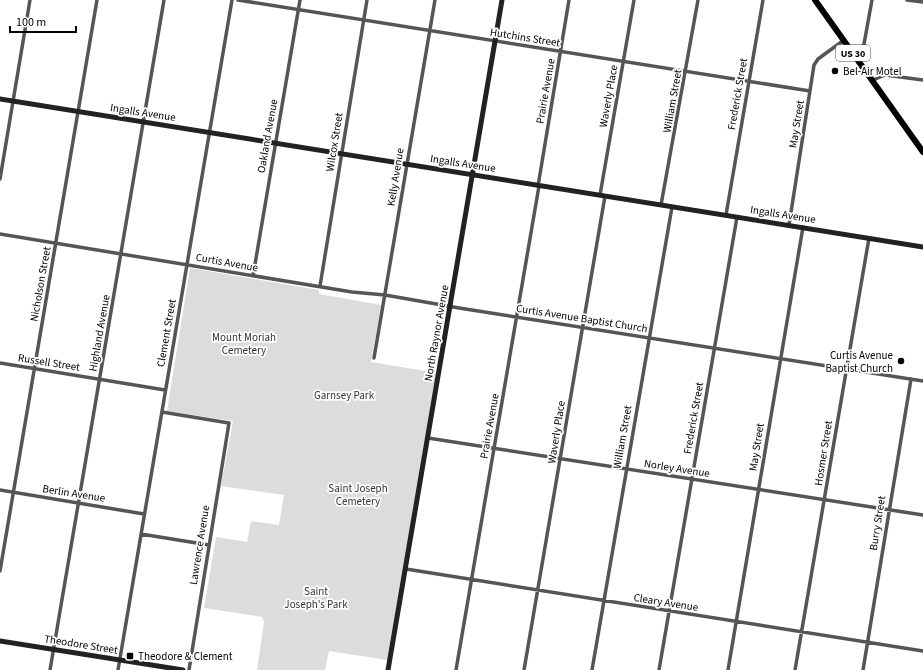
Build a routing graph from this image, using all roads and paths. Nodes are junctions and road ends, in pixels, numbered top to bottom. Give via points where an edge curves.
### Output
1 (30, 0) edge
2 (97, 0) edge
3 (164, 0) edge
4 (232, 0) edge
5 (238, 0) edge
6 (300, 0) edge
7 (367, 0) edge
8 (435, 0) edge
9 (502, 0) edge
10 (569, 0) edge
11 (634, 0) edge
12 (698, 0) edge
13 (762, 0) edge
14 (816, 0) edge
15 (872, 0) edge
16 (907, 0) edge
17 (923, 2) edge
18 (299, 10) junction
19 (364, 20) junction
20 (430, 31) junction
21 (844, 40) junction
22 (495, 42) junction
23 (561, 52) junction
24 (855, 55) junction
25 (623, 62) junction
26 (686, 72) junction
27 (873, 80) junction
28 (923, 80) edge
29 (749, 81) junction
30 (810, 91) junction
31 (0, 98) edge
32 (13, 101) junction
33 (78, 111) junction
34 (143, 122) junction
35 (210, 133) junction
36 (276, 143) junction
37 (923, 152) edge
38 (341, 154) junction
39 (406, 164) junction
40 (472, 175) junction
41 (0, 178) edge
42 (539, 186) junction
43 (603, 196) junction
44 (661, 205) junction
45 (672, 207) junction
46 (726, 215) junction
47 (737, 217) junction
48 (789, 225) junction
49 (803, 227) junction
50 (0, 234) edge
51 (869, 238) junction
52 (56, 243) junction
53 (923, 247) edge
54 (122, 253) junction
55 (188, 264) junction
56 (254, 276) junction
57 (320, 286) junction
58 (385, 295) junction
59 (451, 306) junction
60 (517, 317) junction
61 (582, 327) junction
62 (649, 338) junction
63 (715, 348) junction
64 (374, 358) dead end
65 (780, 358) junction
66 (0, 363) edge
67 (35, 368) junction
68 (846, 369) junction
69 (100, 379) junction
70 (911, 379) junction
71 (923, 381) edge
72 (165, 390) junction
73 (162, 412) junction
74 (428, 438) junction
75 (494, 449) junction
76 (561, 459) junction
77 (626, 469) junction
78 (692, 479) junction
79 (0, 490) edge
80 (758, 490) junction
81 (14, 492) junction
82 (824, 500) junction
83 (78, 503) junction
84 (888, 510) junction
85 (144, 514) junction
86 (923, 515) edge
87 (141, 534) junction
88 (208, 545) junction
89 (406, 569) junction
90 (0, 571) edge
91 (471, 580) junction
92 (537, 590) junction
93 (603, 601) junction
94 (668, 612) junction
95 (736, 622) junction
96 (802, 632) junction
97 (0, 641) edge
98 (867, 643) junction
99 (53, 649) junction
100 (923, 652) edge
101 (120, 660) junction
102 (50, 670) edge
103 (118, 670) edge
104 (183, 670) edge
105 (189, 670) edge
106 (388, 670) edge
107 (456, 670) edge
108 (524, 670) edge
109 (592, 670) edge
110 (659, 670) edge
111 (728, 670) edge
112 (795, 670) edge
113 (863, 670) edge

1 - 32 street
2 - 33 street, Nicholson Street
3 - 34 street, Highland Avenue
4 - 35 street, Clement Street
5 - 18 street, Hutchins Street
6 - 18 street, Oakland Avenue
7 - 19 street, Wilcox Street
8 - 20 street, Kelly Avenue
9 - 22 street, North Raynor Avenue
10 - 23 street, Prairie Avenue
11 - 25 street, Waverly Place
12 - 26 street, William Street
13 - 29 street, Frederick Street
14 - 21 main road, US 30
15 - 24 street via 864,44
16 - 17 street
18 - 19 street, Hutchins Street
18 - 36 street, Oakland Avenue
19 - 20 street, Hutchins Street
19 - 38 street, Wilcox Street
20 - 22 street, Hutchins Street
20 - 39 street, Kelly Avenue
21 - 24 main road, US 30
21 - 30 street, May Street via 818,59 814,65
22 - 23 street, Hutchins Street
22 - 40 street, North Raynor Avenue
23 - 25 street, Hutchins Street
23 - 42 street, Prairie Avenue
24 - 27 main road, US 30
25 - 26 street, Hutchins Street
25 - 43 street, Waverly Place
26 - 29 street, Hutchins Street
26 - 44 street, William Street
27 - 28 street via 885,75
27 - 37 main road, US 30
29 - 30 street, Hutchins Street
29 - 46 street, Frederick Street
30 - 48 street, May Street
31 - 32 street, Ingalls Avenue
32 - 33 street, Ingalls Avenue
32 - 41 street
33 - 34 street, Ingalls Avenue
33 - 52 street, Nicholson Street
34 - 35 street, Ingalls Avenue
34 - 54 street, Highland Avenue
35 - 36 street, Ingalls Avenue
35 - 55 street, Clement Street
36 - 38 street, Ingalls Avenue
36 - 56 street, Oakland Avenue
38 - 39 street, Ingalls Avenue
38 - 57 street, Wilcox Street
39 - 40 street, Ingalls Avenue
39 - 58 street, Kelly Avenue
40 - 42 street, Ingalls Avenue
40 - 59 street, North Raynor Avenue
42 - 43 street, Ingalls Avenue
42 - 60 street, Prairie Avenue
43 - 44 street, Ingalls Avenue
43 - 61 street, Waverly Place
44 - 45 street, Ingalls Avenue
45 - 46 street, Ingalls Avenue
45 - 62 street, William Street
46 - 47 street, Ingalls Avenue
47 - 48 street, Ingalls Avenue
47 - 63 street, Frederick Street
48 - 49 street, Ingalls Avenue
49 - 51 street, Ingalls Avenue
49 - 65 street, May Street
50 - 52 street, Curtis Avenue
51 - 53 street, Ingalls Avenue
51 - 68 street, Hosmer Street
52 - 54 street, Curtis Avenue
52 - 67 street, Nicholson Street
54 - 55 street, Curtis Avenue
54 - 69 street, Highland Avenue
55 - 56 street, Curtis Avenue
55 - 72 street, Clement Street
56 - 57 street, Curtis Avenue
57 - 58 street, Curtis Avenue
58 - 59 street, Curtis Avenue
58 - 64 street, Kelly Avenue
59 - 60 street, Curtis Avenue Baptist Church
59 - 74 street, North Raynor Avenue
60 - 61 street, Curtis Avenue Baptist Church
60 - 75 street, Prairie Avenue
61 - 62 street, Curtis Avenue Baptist Church
61 - 76 street, Waverly Place
62 - 63 street, Curtis Avenue Baptist Church
62 - 77 street, William Street
63 - 65 street, Curtis Avenue Baptist Church
63 - 78 street, Frederick Street
65 - 68 street, Curtis Avenue Baptist Church
65 - 80 street, May Street
66 - 67 street, Russell Street
67 - 69 street, Russell Street
67 - 81 street, Nicholson Street
68 - 70 street, Curtis Avenue Baptist Church
68 - 82 street, Hosmer Street
69 - 72 street, Russell Street
69 - 83 street, Highland Avenue
70 - 71 street, Curtis Avenue Baptist Church
70 - 84 street, Burry Street
72 - 73 street, Clement Street
73 - 85 street, Clement Street
73 - 88 street, Lawrence Avenue via 229,424
74 - 75 street, Norley Avenue
74 - 89 street, North Raynor Avenue
75 - 76 street, Norley Avenue
75 - 91 street, Prairie Avenue
76 - 77 street, Norley Avenue
76 - 92 street, Waverly Place
77 - 78 street, Norley Avenue
77 - 93 street, William Street
78 - 80 street, Norley Avenue
78 - 94 street, Frederick Street
79 - 81 street, Berlin Avenue
80 - 82 street, Norley Avenue
80 - 95 street, May Street
81 - 83 street, Berlin Avenue
81 - 90 street, Nicholson Street
82 - 84 street, Norley Avenue
82 - 96 street, Hosmer Street
83 - 85 street, Berlin Avenue
83 - 99 street, Highland Avenue
84 - 86 street, Norley Avenue
84 - 98 street, Burry Street
85 - 87 street, Clement Street
87 - 88 street
87 - 101 street, Clement Street
88 - 105 street, Lawrence Avenue
89 - 91 street, Cleary Avenue
89 - 106 street, North Raynor Avenue
91 - 92 street, Cleary Avenue
91 - 107 street, Prairie Avenue
92 - 93 street, Cleary Avenue
92 - 108 street, Waverly Place
93 - 94 street, Cleary Avenue
93 - 109 street, William Street
94 - 95 street, Cleary Avenue
94 - 110 street, Frederick Street
95 - 96 street, Cleary Avenue
95 - 111 street, May Street
96 - 98 street, Cleary Avenue
96 - 112 street, Hosmer Street
97 - 99 street, Theodore Street
98 - 100 street, Cleary Avenue
98 - 113 street, Burry Street
99 - 101 street, Theodore Street
99 - 102 street, Highland Avenue
101 - 103 street, Clement Street
101 - 104 street, Theodore Street

